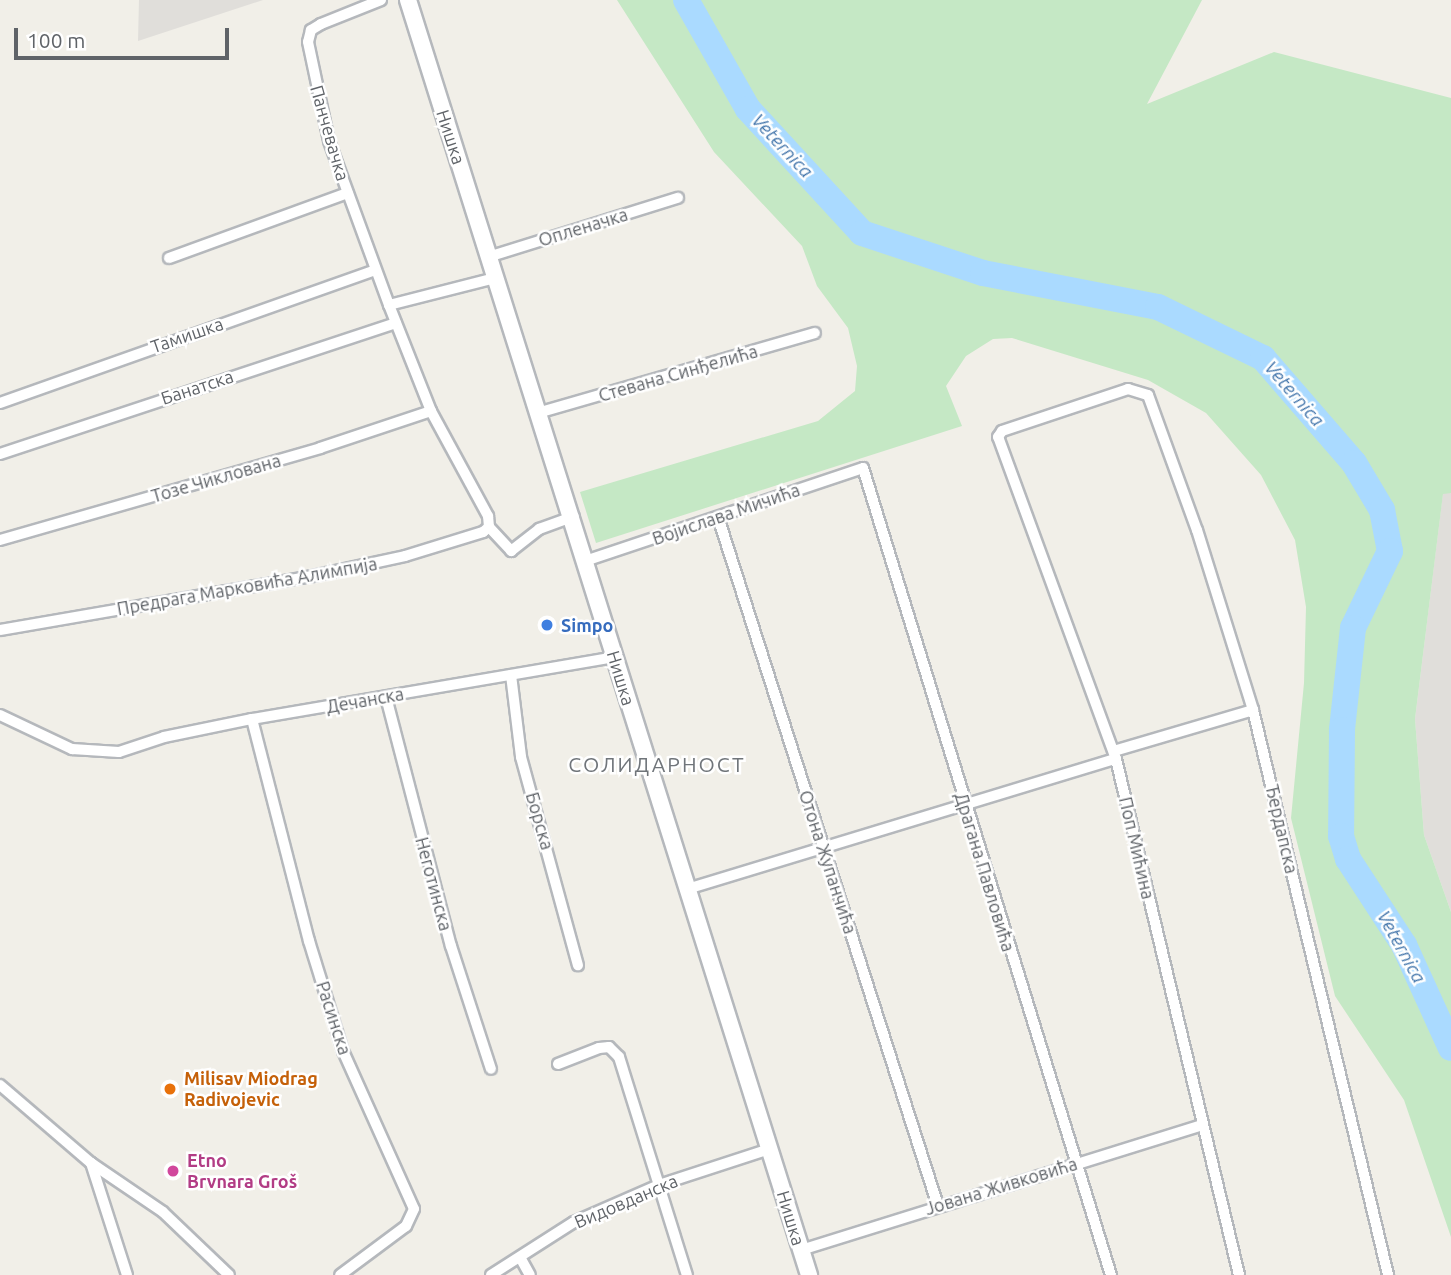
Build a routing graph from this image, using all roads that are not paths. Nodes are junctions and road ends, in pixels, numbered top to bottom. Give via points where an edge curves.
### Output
1 (381, 0) edge
2 (408, 0) edge
3 (348, 193) junction
4 (678, 198) dead end
5 (488, 257) junction
6 (169, 258) dead end
7 (375, 270) junction
8 (495, 278) junction
9 (389, 305) junction
10 (396, 323) junction
11 (815, 334) dead end
12 (0, 403) edge
13 (431, 411) junction
14 (541, 412) junction
15 (999, 433) joint
16 (0, 454) edge
17 (863, 468) joint
18 (574, 516) junction
19 (718, 517) junction
20 (489, 527) junction
21 (0, 540) edge
22 (588, 560) junction
23 (0, 630) edge
24 (614, 657) junction
25 (511, 675) junction
26 (386, 697) junction
27 (1253, 710) junction
28 (0, 715) edge
29 (252, 719) junction
30 (1115, 755) junction
31 (964, 806) junction
32 (824, 847) junction
33 (687, 888) junction
34 (579, 965) dead end
35 (558, 1064) dead end
36 (491, 1069) dead end
37 (0, 1085) edge
38 (1202, 1125) junction
39 (770, 1149) junction
40 (91, 1163) junction
41 (1075, 1164) junction
42 (659, 1185) junction
43 (938, 1206) junction
44 (801, 1250) junction
45 (520, 1259) junction
46 (127, 1275) edge
47 (229, 1275) edge
48 (340, 1275) edge
49 (491, 1275) edge
50 (530, 1275) edge
51 (687, 1275) edge
52 (809, 1275) edge
53 (1111, 1275) edge
54 (1239, 1275) edge
55 (1388, 1275) edge

1 - 3 street, Панчевачка via 321,24 309,34 324,123
2 - 5 main road, Нишка
3 - 6 street
3 - 7 street, Панчевачка
4 - 5 street, Опленачка
5 - 8 main road, Нишка
7 - 9 street, Панчевачка
7 - 12 street, Тамишка
8 - 9 street
8 - 14 main road, Нишка
9 - 10 street
10 - 13 street
10 - 16 street, Банатска
11 - 14 street, Стевана Синђелића
13 - 20 street via 480,499
13 - 21 street, Тозе Чиклована via 320,448
14 - 18 main road, Нишка
15 - 27 street, Ђердапска via 1128,389 1145,391 1198,530
15 - 30 street, Поп Мићина
17 - 19 street, Војислава Мичића
17 - 31 street, Драгана Павловића
18 - 20 street via 539,529 511,551
18 - 22 main road, Нишка
19 - 22 street, Војислава Мичића
19 - 32 street, Отона Жупанчића
20 - 23 street, Предрага Марковића Алимпија via 405,556 332,572
22 - 24 main road, Нишка
24 - 25 street, Дечанска
24 - 33 main road, Нишка
25 - 26 street, Дечанска
25 - 34 street, Борска via 521,757
26 - 29 street, Дечанска
26 - 36 street, Неготинска via 451,946
27 - 30 street
27 - 55 street, Ђердапска
28 - 29 street, Дечанска via 72,749 119,752 164,737
29 - 48 street, Расинска via 309,941 343,1051 414,1209 406,1226
30 - 31 street
30 - 38 street, Поп Мићина
31 - 32 street
31 - 41 street, Драгана Павловића
32 - 33 street
32 - 43 street, Отона Жупанчића
33 - 39 main road, Нишка
35 - 42 street via 599,1048 613,1049
37 - 40 street
38 - 41 street, Јована Живковића
38 - 54 street, Поп Мићина
39 - 42 street, Видовданска
39 - 44 main road, Нишка
40 - 46 street
40 - 47 street via 163,1212
41 - 43 street, Јована Живковића
41 - 53 street, Драгана Павловића
42 - 45 street, Видовданска via 561,1228
42 - 51 street
43 - 44 street, Јована Живковића
44 - 52 main road, Нишка
45 - 49 street, Видовданска
45 - 50 street

